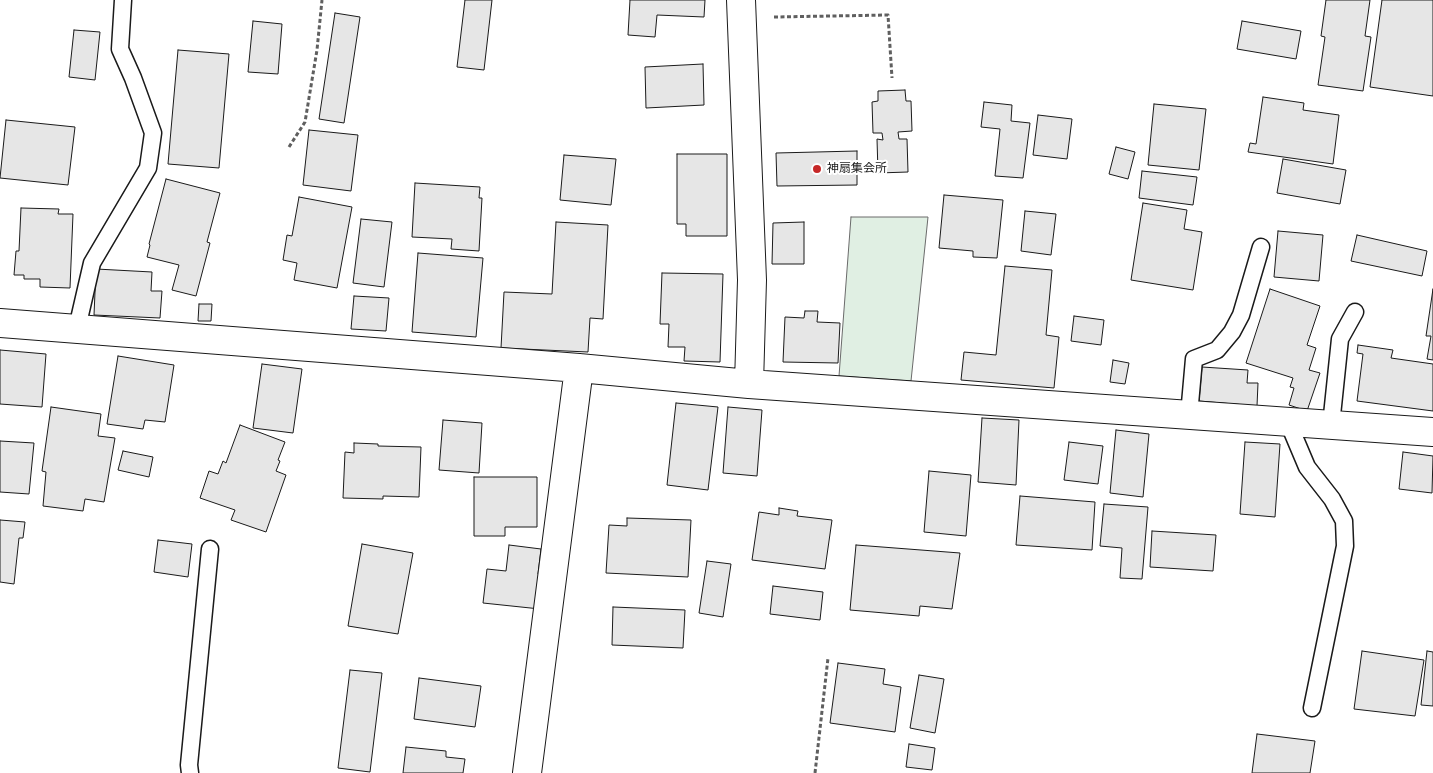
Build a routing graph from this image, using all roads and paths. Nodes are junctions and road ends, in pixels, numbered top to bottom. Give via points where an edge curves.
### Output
1 (123, 0) edge
2 (322, 0) edge
3 (742, 9) edge
4 (892, 78) dead end
5 (288, 147) dead end
6 (1261, 248) dead end
7 (1355, 312) dead end
8 (0, 323) edge
9 (77, 328) junction
10 (579, 368) junction
11 (749, 384) junction
12 (1189, 415) junction
13 (1288, 422) junction
14 (1331, 425) junction
15 (1433, 432) edge
16 (210, 549) dead end
17 (828, 658) dead end
18 (1312, 708) dead end
19 (190, 773) edge
20 (527, 773) edge
21 (815, 773) edge

1 - 9 lane via 120,49 153,133 148,168 92,263
2 - 5 path via 305,122
3 - 4 path via 888,15
3 - 11 street via 752,280
6 - 12 lane via 1242,315 1232,332 1218,350 1194,359
7 - 14 lane via 1340,339
8 - 9 street
9 - 10 street
10 - 11 street
10 - 20 street
11 - 12 street
12 - 13 street
13 - 14 street
13 - 18 lane via 1307,467 1332,499 1344,521 1345,546
14 - 15 street
16 - 19 lane
17 - 21 path

